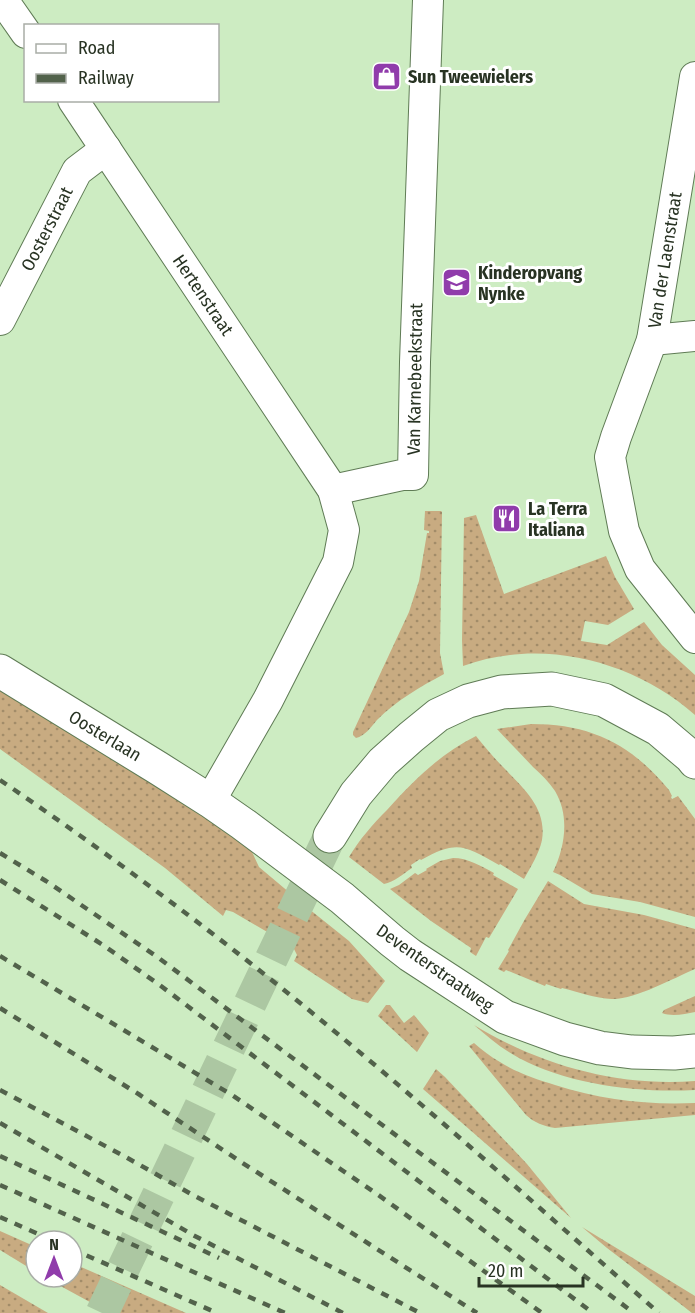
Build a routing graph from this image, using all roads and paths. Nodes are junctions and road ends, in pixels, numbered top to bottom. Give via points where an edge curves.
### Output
1 (3, 0) edge
2 (428, 0) edge
3 (24, 30) edge
4 (695, 77) edge
5 (74, 102) edge
6 (106, 149) junction
7 (0, 320) edge
8 (695, 336) edge
9 (652, 340) junction
10 (333, 490) junction
11 (695, 638) edge
12 (0, 671) edge
13 (695, 762) edge
14 (210, 801) junction
15 (330, 836) tunnel mouth
16 (695, 1051) edge

1 - 3 street
2 - 10 street, Van Karnebeekstraat via 413,475
4 - 9 street, Van der Laenstraat
5 - 6 street, Hertenstraat
6 - 7 street, Oosterstraat via 77,171
6 - 10 street, Hertenstraat
8 - 9 street
9 - 11 street, Van der Laenstraat via 610,457 624,531 640,569
10 - 14 street via 344,530 338,562 268,700
12 - 14 street, Oosterlaan
13 - 15 street via 658,729 604,700 552,689 502,692 468,701 438,715 411,737 356,794
14 - 16 street, Deventerstraatweg via 342,898 410,955 505,1017 600,1048

